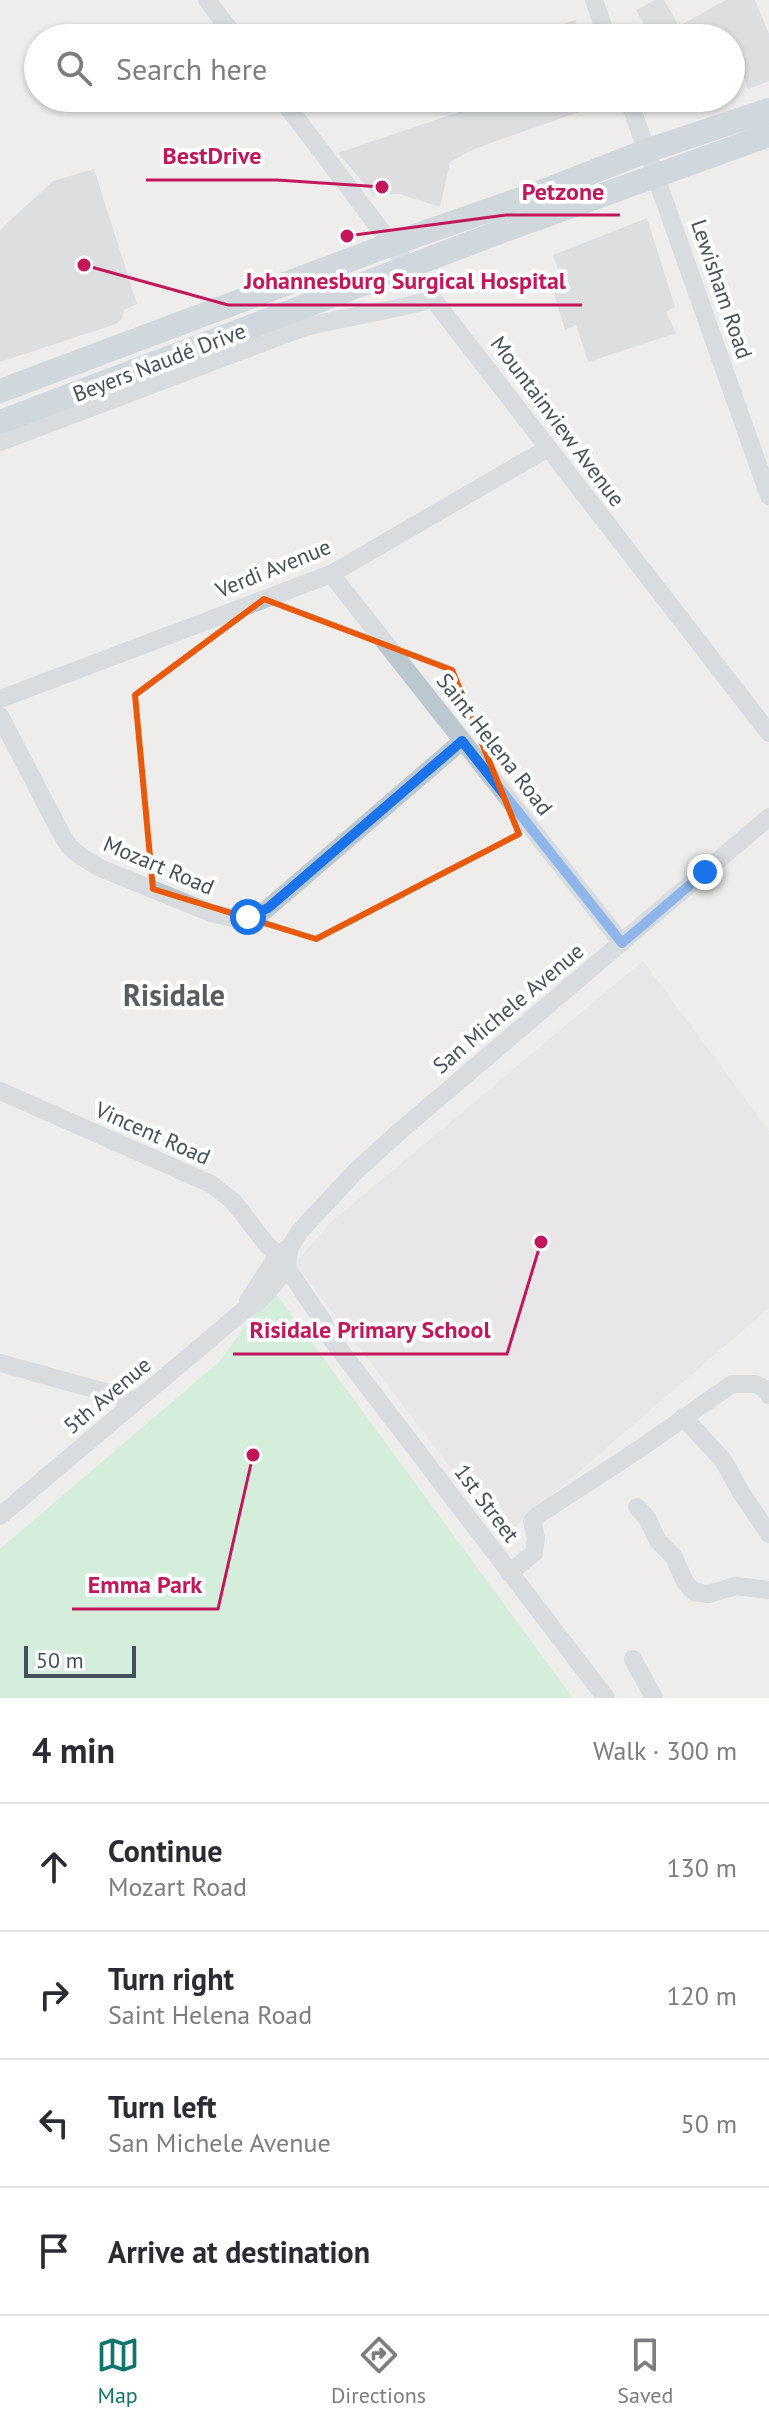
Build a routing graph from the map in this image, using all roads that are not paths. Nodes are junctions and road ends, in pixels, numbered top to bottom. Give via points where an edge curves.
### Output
1 (207, 0) edge
2 (594, 0) edge
3 (225, 24) edge
4 (602, 24) edge
5 (769, 110) edge
6 (292, 112) edge
7 (633, 112) edge
8 (769, 135) edge
9 (646, 151) junction
10 (656, 176) junction
11 (392, 244) junction
12 (410, 267) junction
13 (433, 299) junction
14 (0, 391) edge
15 (0, 422) edge
16 (0, 442) edge
17 (548, 448) junction
18 (769, 496) edge
19 (331, 574) junction
20 (0, 699) edge
21 (0, 716) edge
22 (769, 733) edge
23 (462, 741) junction
24 (769, 817) edge
25 (622, 943) junction
26 (0, 1091) edge
27 (279, 1258) junction
28 (243, 1311) joint
29 (0, 1363) edge
30 (769, 1395) edge
31 (137, 1401) junction
32 (683, 1417) junction
33 (637, 1507) dead end
34 (0, 1516) edge
35 (769, 1534) edge
36 (509, 1573) junction
37 (769, 1590) edge
38 (633, 1659) dead end
39 (606, 1698) edge
40 (654, 1698) edge

1 - 3 street
2 - 4 street
5 - 9 main road, Beyers Naudé Drive
6 - 11 street, Mountainview Avenue
7 - 9 street, Lewisham Road
8 - 10 main road, Beyers Naudé Drive
9 - 10 street, Lewisham Road
9 - 11 main road, Beyers Naudé Drive
10 - 12 main road, Beyers Naudé Drive
10 - 18 street, Lewisham Road
11 - 12 street, Mountainview Avenue
11 - 14 main road, Beyers Naudé Drive
12 - 13 street, Mountainview Avenue
12 - 15 main road, Beyers Naudé Drive
13 - 16 street, Beyers Naudé Drive via 302,328
13 - 17 street, Mountainview Avenue
17 - 19 street, Verdi Avenue
17 - 22 street, Mountainview Avenue
19 - 20 street, Verdi Avenue
19 - 23 street, Saint Helena Road
21 - 23 street, Mozart Road via 63,837 79,855 126,879 237,919 268,908
23 - 25 street, Saint Helena Road
24 - 25 street, San Michele Avenue
25 - 27 street, San Michele Avenue via 356,1171
26 - 27 street, Vincent Road via 211,1184 244,1213
27 - 28 street, San Michele Avenue
27 - 36 street, 1st Street via 330,1337
28 - 31 street, 5th Avenue
29 - 31 street
30 - 32 street via 759,1386 736,1383
31 - 34 street, 5th Avenue
32 - 35 street via 723,1460
32 - 36 street via 534,1519 534,1553
33 - 37 street via 694,1592 736,1586
36 - 39 street, 1st Street
38 - 40 street

